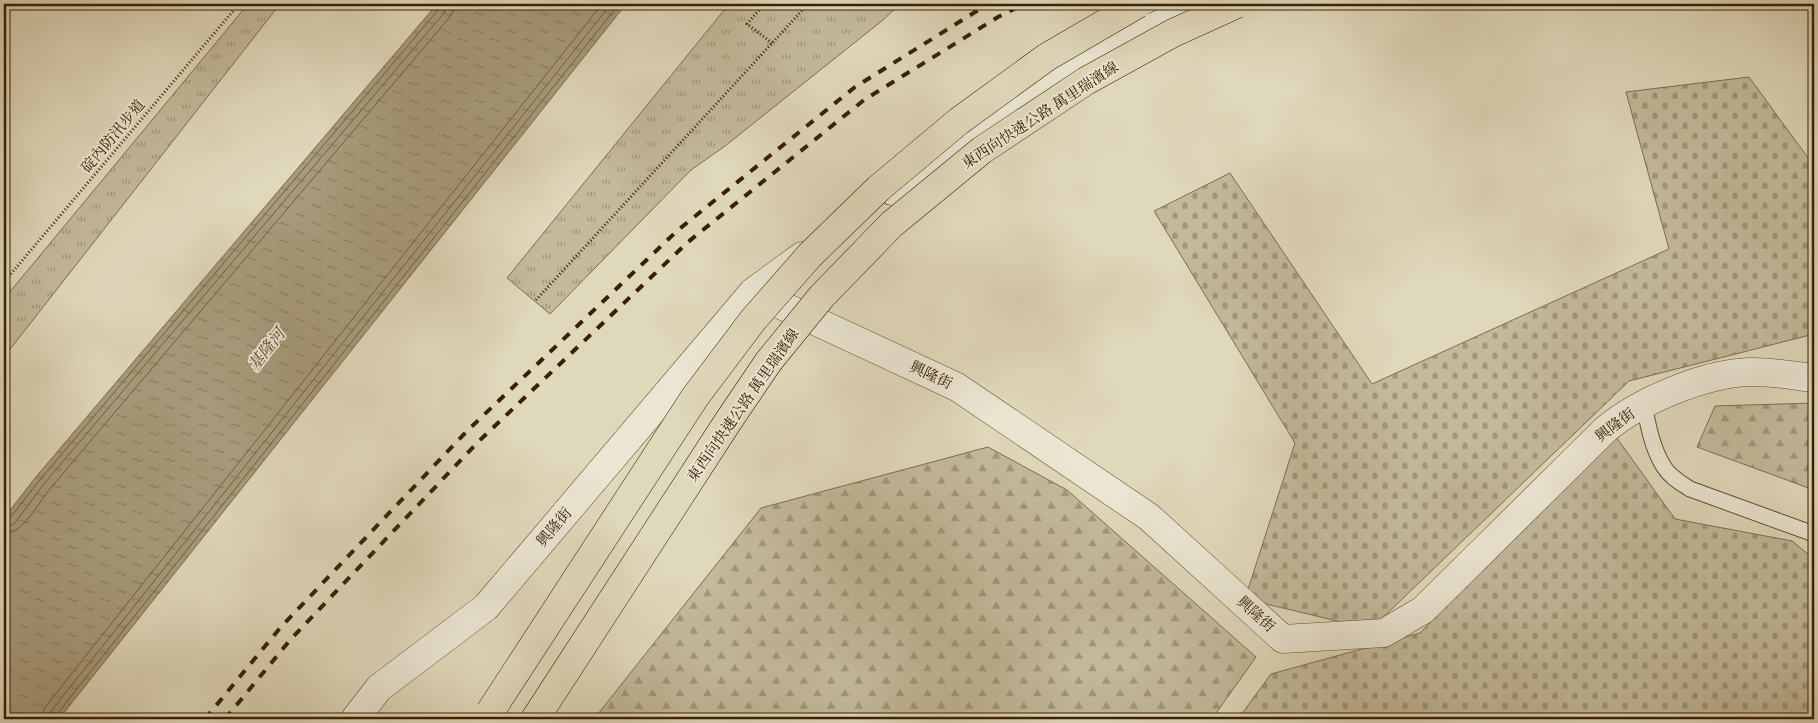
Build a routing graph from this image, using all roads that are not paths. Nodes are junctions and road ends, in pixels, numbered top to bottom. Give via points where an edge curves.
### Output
1 (1138, 4) edge
2 (1208, 4) edge
3 (1238, 4) edge
4 (752, 292) junction
5 (1814, 378) edge
6 (1644, 404) junction
7 (1814, 534) edge
8 (488, 716) edge
9 (355, 719) edge
10 (535, 719) edge

1 - 8 highway, bridge via 1047,57 959,121 879,188 810,255 753,320 695,397
2 - 4 street, 興隆街 via 1116,43 1013,105
3 - 10 highway, 東西向快速公路 萬里瑞濱線, bridge via 1173,33 1086,82 982,150 892,224 822,296 769,361
4 - 6 street, 興隆街 via 958,387 1149,517 1284,639 1384,633 1423,610 1606,429 1618,418
4 - 9 street, 興隆街 via 486,607 379,688
5 - 6 street, 興隆街 via 1751,372 1726,374 1703,378
6 - 7 lane via 1649,432 1664,467 1676,480 1690,489

